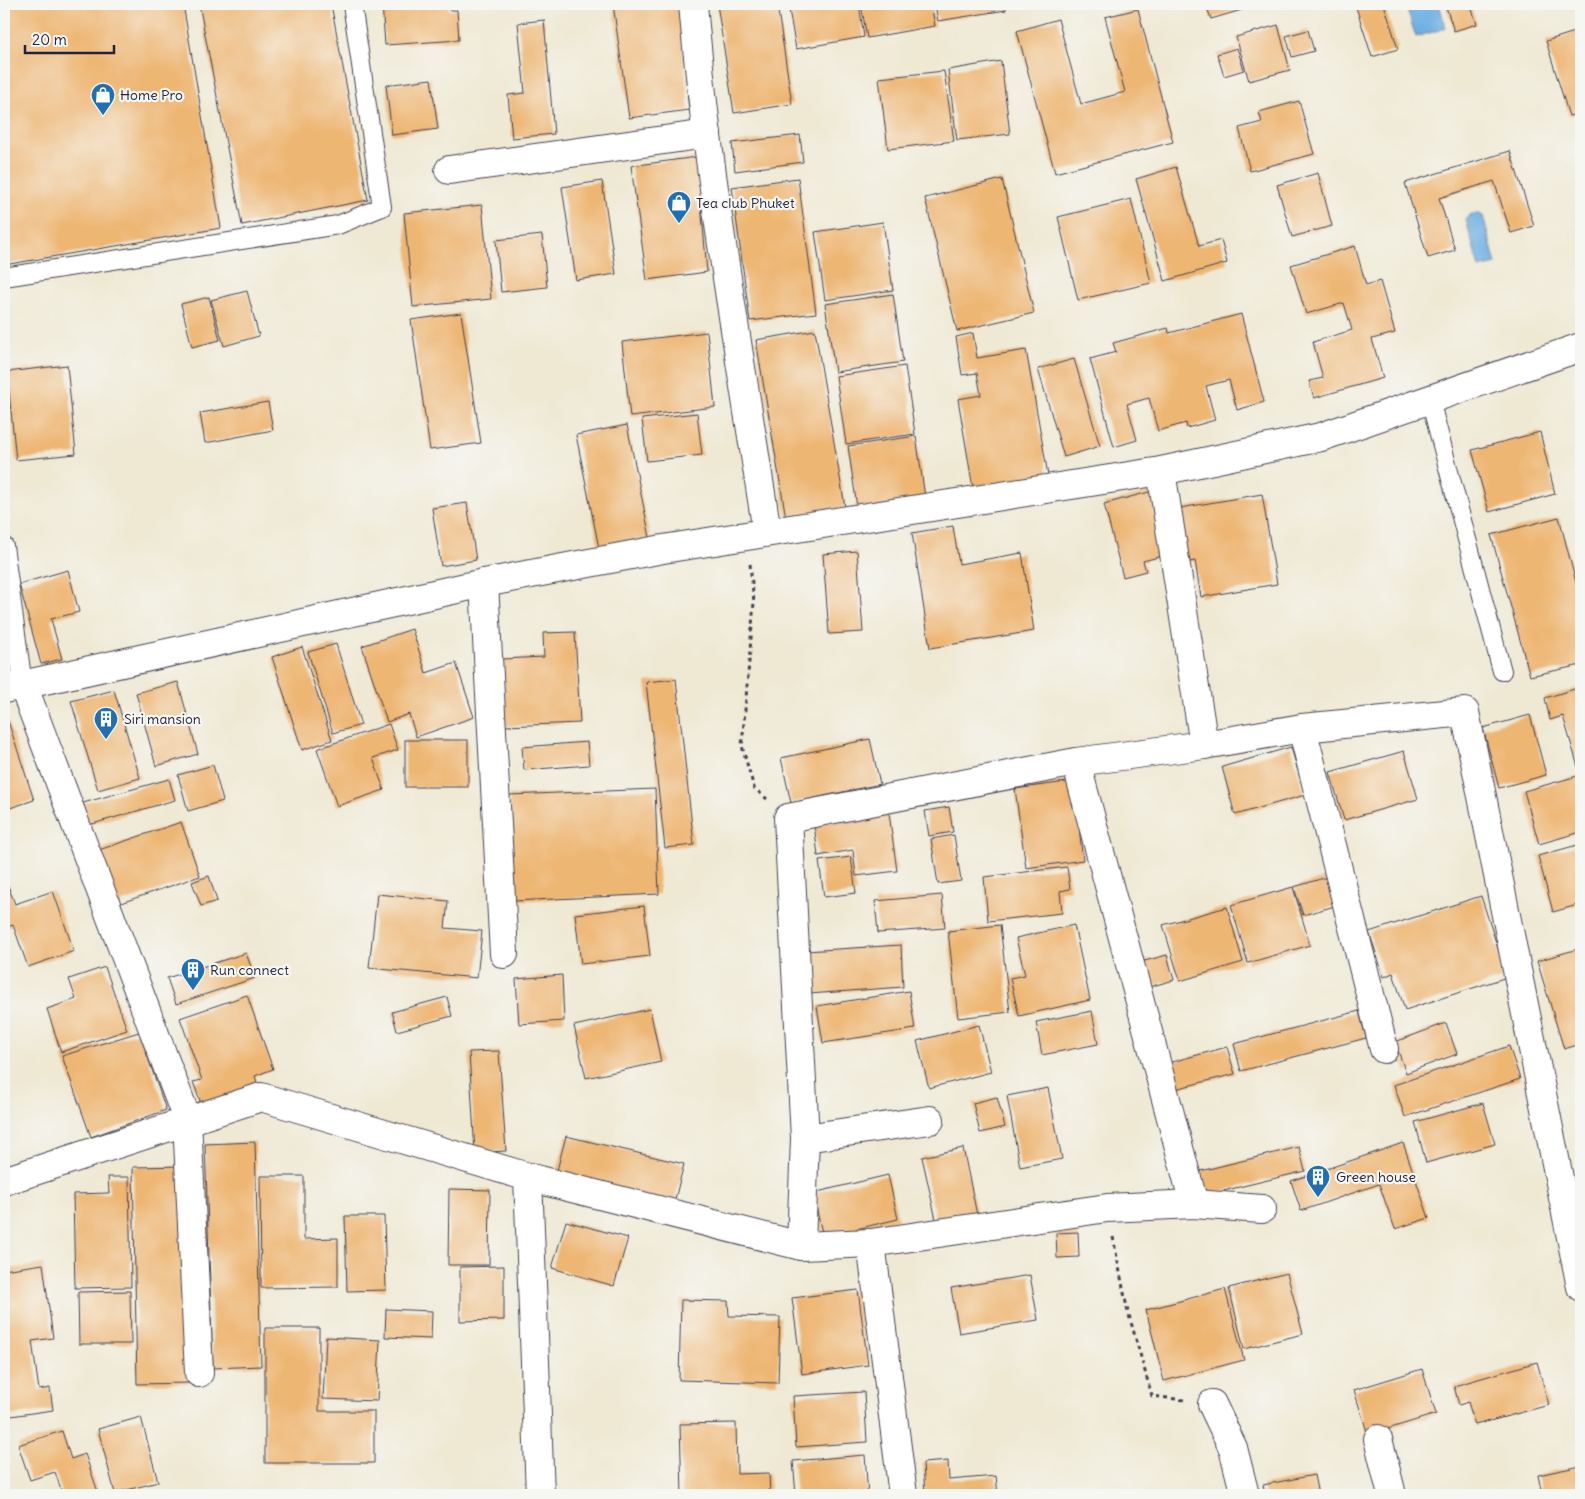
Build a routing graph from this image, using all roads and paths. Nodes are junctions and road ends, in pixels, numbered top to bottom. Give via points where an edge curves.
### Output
1 (352, 4) edge
2 (693, 4) edge
3 (707, 134) junction
4 (449, 170) dead end
5 (4, 277) edge
6 (1581, 347) edge
7 (1430, 400) junction
8 (1161, 471) junction
9 (766, 532) junction
10 (4, 546) edge
11 (484, 583) junction
12 (1502, 671) dead end
13 (13, 687) edge
14 (1302, 728) junction
15 (1204, 745) junction
16 (1076, 762) junction
17 (788, 818) junction
18 (504, 954) dead end
19 (1384, 1049) dead end
20 (187, 1120) junction
21 (930, 1120) dead end
22 (806, 1138) junction
23 (528, 1177) junction
24 (4, 1182) edge
25 (1194, 1204) junction
26 (1107, 1208) junction
27 (1262, 1209) dead end
28 (872, 1243) junction
29 (801, 1246) junction
30 (1581, 1287) edge
31 (199, 1373) dead end
32 (1212, 1404) joint
33 (1378, 1438) dead end
34 (540, 1495) edge
35 (903, 1495) edge
36 (1245, 1495) edge
37 (1392, 1495) edge

1 - 5 lane via 382,207 338,225
2 - 3 street
3 - 4 street
3 - 9 street
6 - 7 street
7 - 8 street via 1322,437
7 - 12 lane
8 - 9 street
8 - 15 street
9 - 11 street
9 - 17 path via 749,567 754,602 742,746 754,788
10 - 13 lane
11 - 13 street
11 - 18 street
13 - 20 street
14 - 15 street
14 - 19 street
14 - 30 street via 1465,712
15 - 16 street
16 - 17 street
16 - 25 street
17 - 22 street
20 - 23 street via 260,1097
20 - 24 street
20 - 31 street
21 - 22 street
22 - 29 street
23 - 29 street
23 - 34 street
25 - 26 street
25 - 27 street
26 - 28 street
26 - 32 path via 1127,1308 1152,1396
28 - 29 street
28 - 35 street
32 - 36 street via 1233,1448
33 - 37 street

